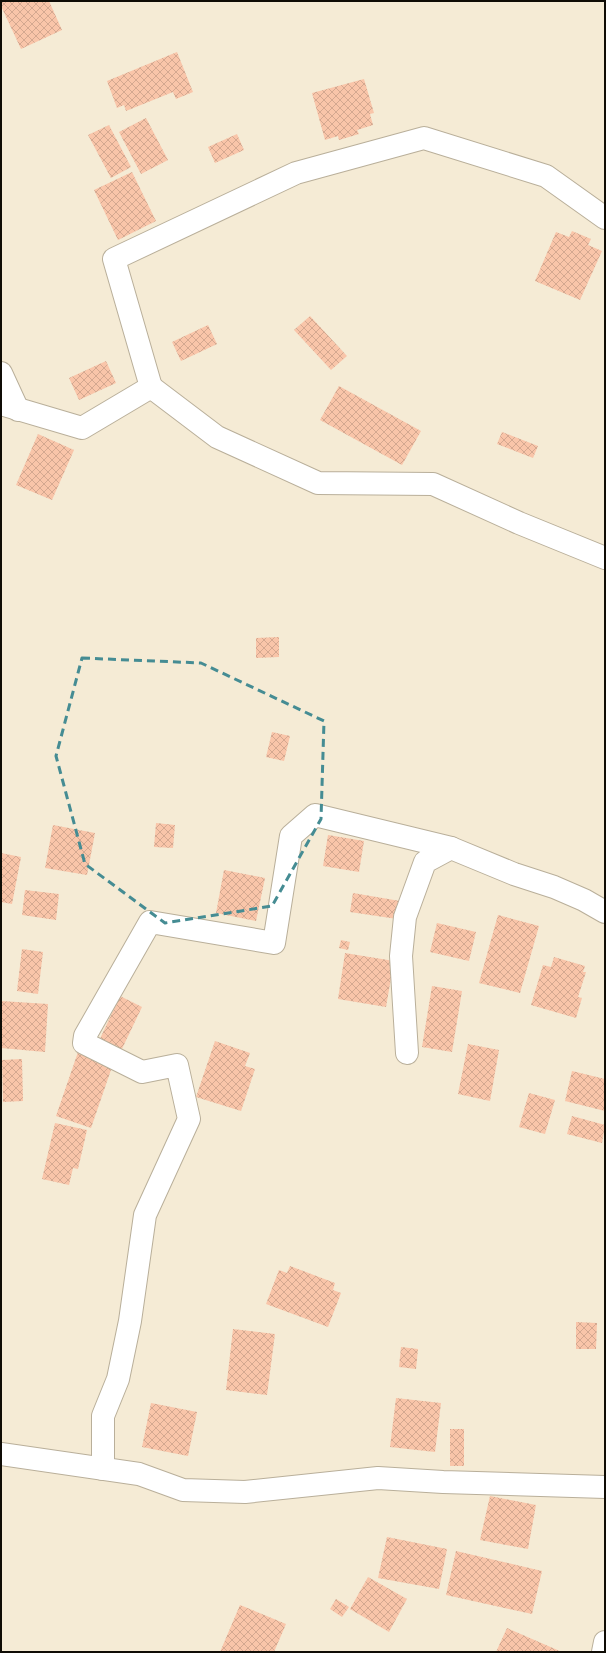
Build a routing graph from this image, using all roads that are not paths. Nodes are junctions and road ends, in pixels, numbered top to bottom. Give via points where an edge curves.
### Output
1 (605, 218) edge
2 (1, 373) edge
3 (151, 388) junction
4 (10, 407) edge
5 (605, 558) edge
6 (451, 848) junction
7 (605, 912) edge
8 (407, 1053) dead end
9 (1, 1454) edge
10 (103, 1469) junction
11 (605, 1487) edge
12 (605, 1642) edge
13 (603, 1652) edge

1 - 3 street via 546,176 424,138 296,173 114,259
2 - 4 street
3 - 4 street via 82,428
3 - 5 street via 217,437 318,483 433,484
6 - 7 street via 514,874 554,886
6 - 8 street via 426,862 405,916 401,956
6 - 10 street via 315,815 291,836 274,943 150,922 85,1036 84,1043 142,1072 178,1065 189,1119 145,1215 130,1321 118,1379 103,1416
9 - 10 street
10 - 11 street via 139,1474 183,1490 245,1492 378,1478
12 - 13 street

